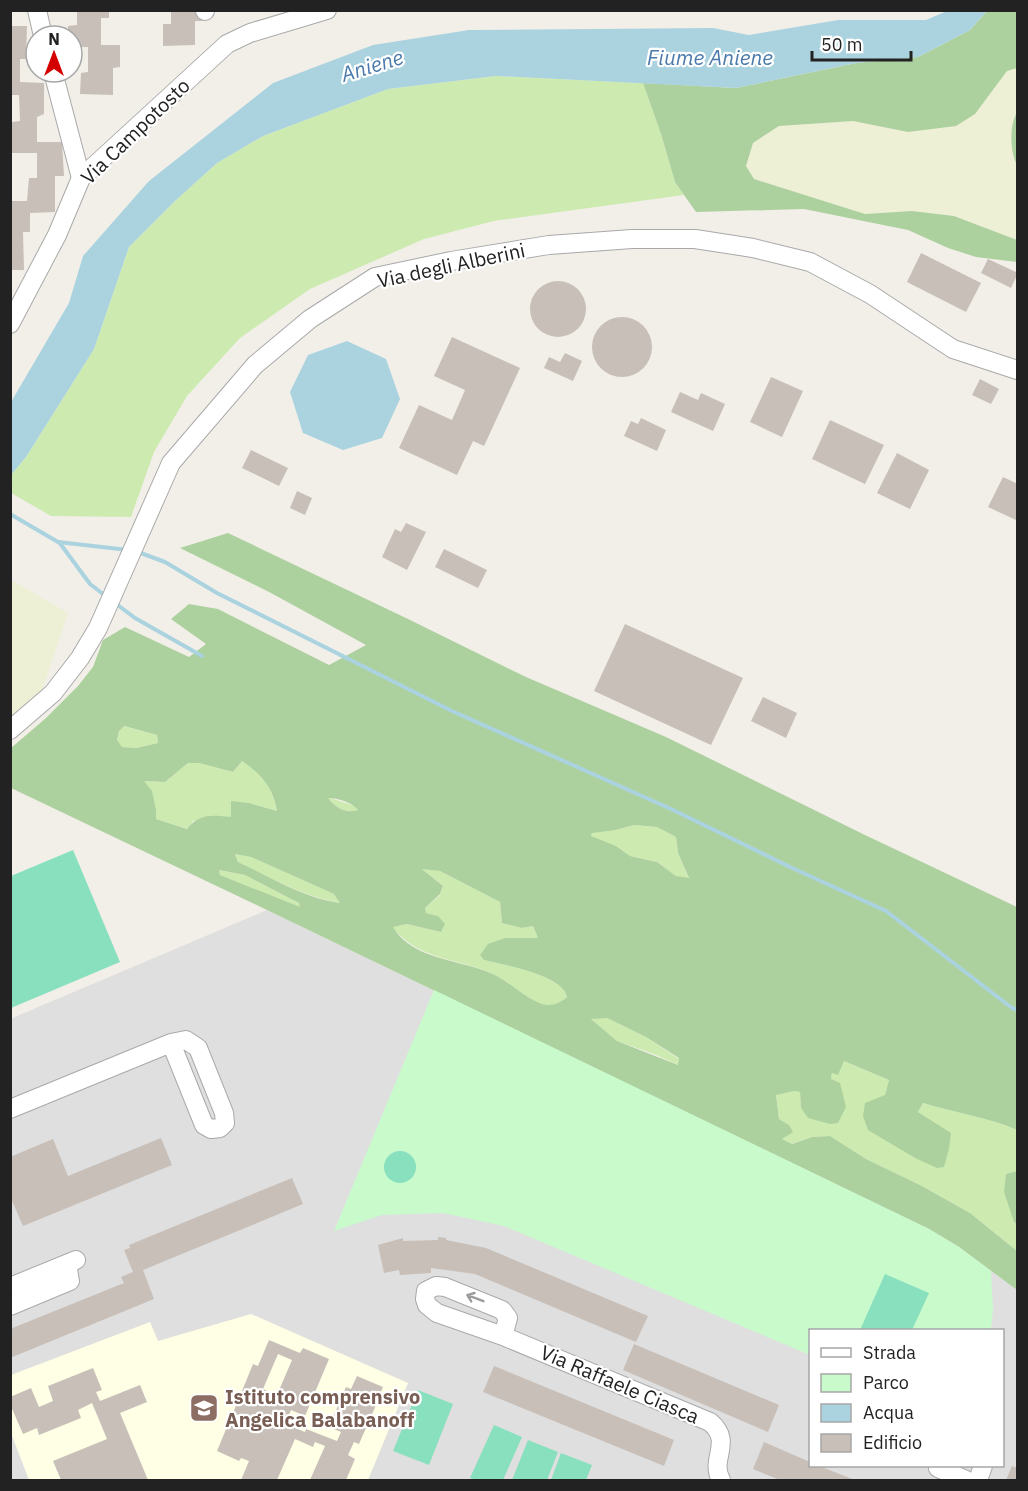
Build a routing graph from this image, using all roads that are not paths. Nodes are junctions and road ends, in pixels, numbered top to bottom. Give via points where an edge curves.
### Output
1 (327, 10) edge
2 (56, 84) edge
3 (81, 178) junction
4 (10, 324) edge
5 (1017, 370) edge
6 (10, 730) edge
7 (171, 1043) dead end
8 (10, 1110) edge
9 (10, 1287) edge
10 (10, 1306) edge
11 (504, 1336) dead end
12 (937, 1471) edge
13 (721, 1480) edge
14 (966, 1480) edge

1 - 3 street, Via Campotosto via 250,33 227,44
2 - 3 street
3 - 4 street, Via Campotosto via 57,235
5 - 6 street, Via degli Alberini via 953,349 870,294 810,262 753,248 695,240 549,245 375,277 310,319 255,365 171,464 98,628 80,658 42,704
7 - 8 street
9 - 10 street via 71,1262 69,1281
11 - 13 street, Via Raffaele Ciasca via 710,1422 722,1438 718,1468
12 - 14 street

